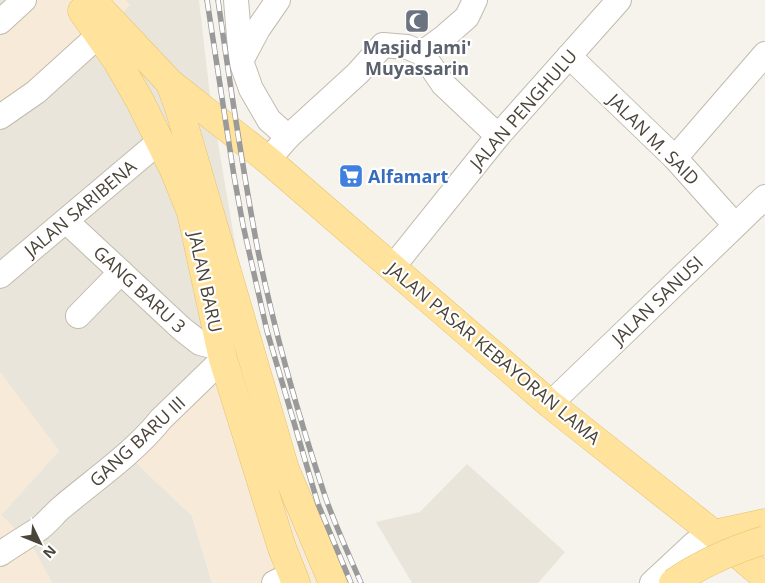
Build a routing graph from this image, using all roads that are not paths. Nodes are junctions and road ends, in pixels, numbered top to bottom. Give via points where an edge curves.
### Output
1 (24, 0) edge
2 (74, 0) edge
3 (92, 0) edge
4 (236, 0) edge
5 (278, 0) edge
6 (475, 0) edge
7 (619, 0) edge
8 (0, 22) edge
9 (100, 34) junction
10 (422, 53) junction
11 (765, 54) edge
12 (569, 56) junction
13 (241, 61) junction
14 (170, 82) junction
15 (179, 108) junction
16 (0, 117) edge
17 (226, 126) junction
18 (498, 136) junction
19 (288, 137) junction
20 (160, 141) junction
21 (676, 158) junction
22 (268, 160) junction
23 (765, 197) edge
24 (66, 220) junction
25 (735, 225) junction
26 (392, 268) junction
27 (121, 272) junction
28 (0, 276) edge
29 (78, 316) dead end
30 (222, 353) junction
31 (550, 404) junction
32 (765, 523) edge
33 (714, 534) junction
34 (765, 540) edge
35 (0, 554) edge
36 (765, 554) edge
37 (765, 577) edge
38 (287, 580) edge
39 (333, 583) edge
40 (652, 583) edge
41 (674, 583) edge
42 (698, 583) edge

1 - 8 street
2 - 9 main road, JALAN BARU
3 - 14 main road, JALAN PASAR KEBAYORAN LAMA
4 - 13 street
5 - 13 street
6 - 10 street via 466,18
7 - 12 street, JALAN PENGHULU
9 - 16 street via 36,92
9 - 20 main road, JALAN BARU
10 - 18 street via 443,84
10 - 19 street via 407,47 384,45
11 - 21 street
12 - 18 street, JALAN PENGHULU
12 - 21 street, JALAN M. SAID
13 - 19 street via 251,90 269,120
14 - 15 main road, JALAN BARU
14 - 17 main road, JALAN PASAR KEBAYORAN LAMA
15 - 17 main road, JALAN PASAR KEBAYORAN LAMA
15 - 39 main road, JALAN BARU via 285,469
17 - 22 main road, JALAN PASAR KEBAYORAN LAMA
18 - 26 street, JALAN PENGHULU
19 - 22 street
20 - 24 street, JALAN SARIBENA
20 - 30 main road, JALAN BARU via 191,212
21 - 25 street, JALAN M. SAID
22 - 26 main road, JALAN PASAR KEBAYORAN LAMA
23 - 25 street, JALAN SANUSI
24 - 27 street, GANG BARU 3
24 - 28 street, JALAN SARIBENA
25 - 31 street, JALAN SANUSI
26 - 31 main road, JALAN PASAR KEBAYORAN LAMA
27 - 29 street
27 - 30 street, GANG BARU 3 via 182,329
30 - 35 street, GANG BARU III via 136,446 38,529
30 - 38 main road, JALAN BARU via 282,548
31 - 33 main road, JALAN PASAR KEBAYORAN LAMA
32 - 33 main road
33 - 37 main road, JALAN PASAR KEBAYORAN LAMA
33 - 40 street via 695,543
34 - 41 main road, bridge via 721,555
36 - 42 main road

